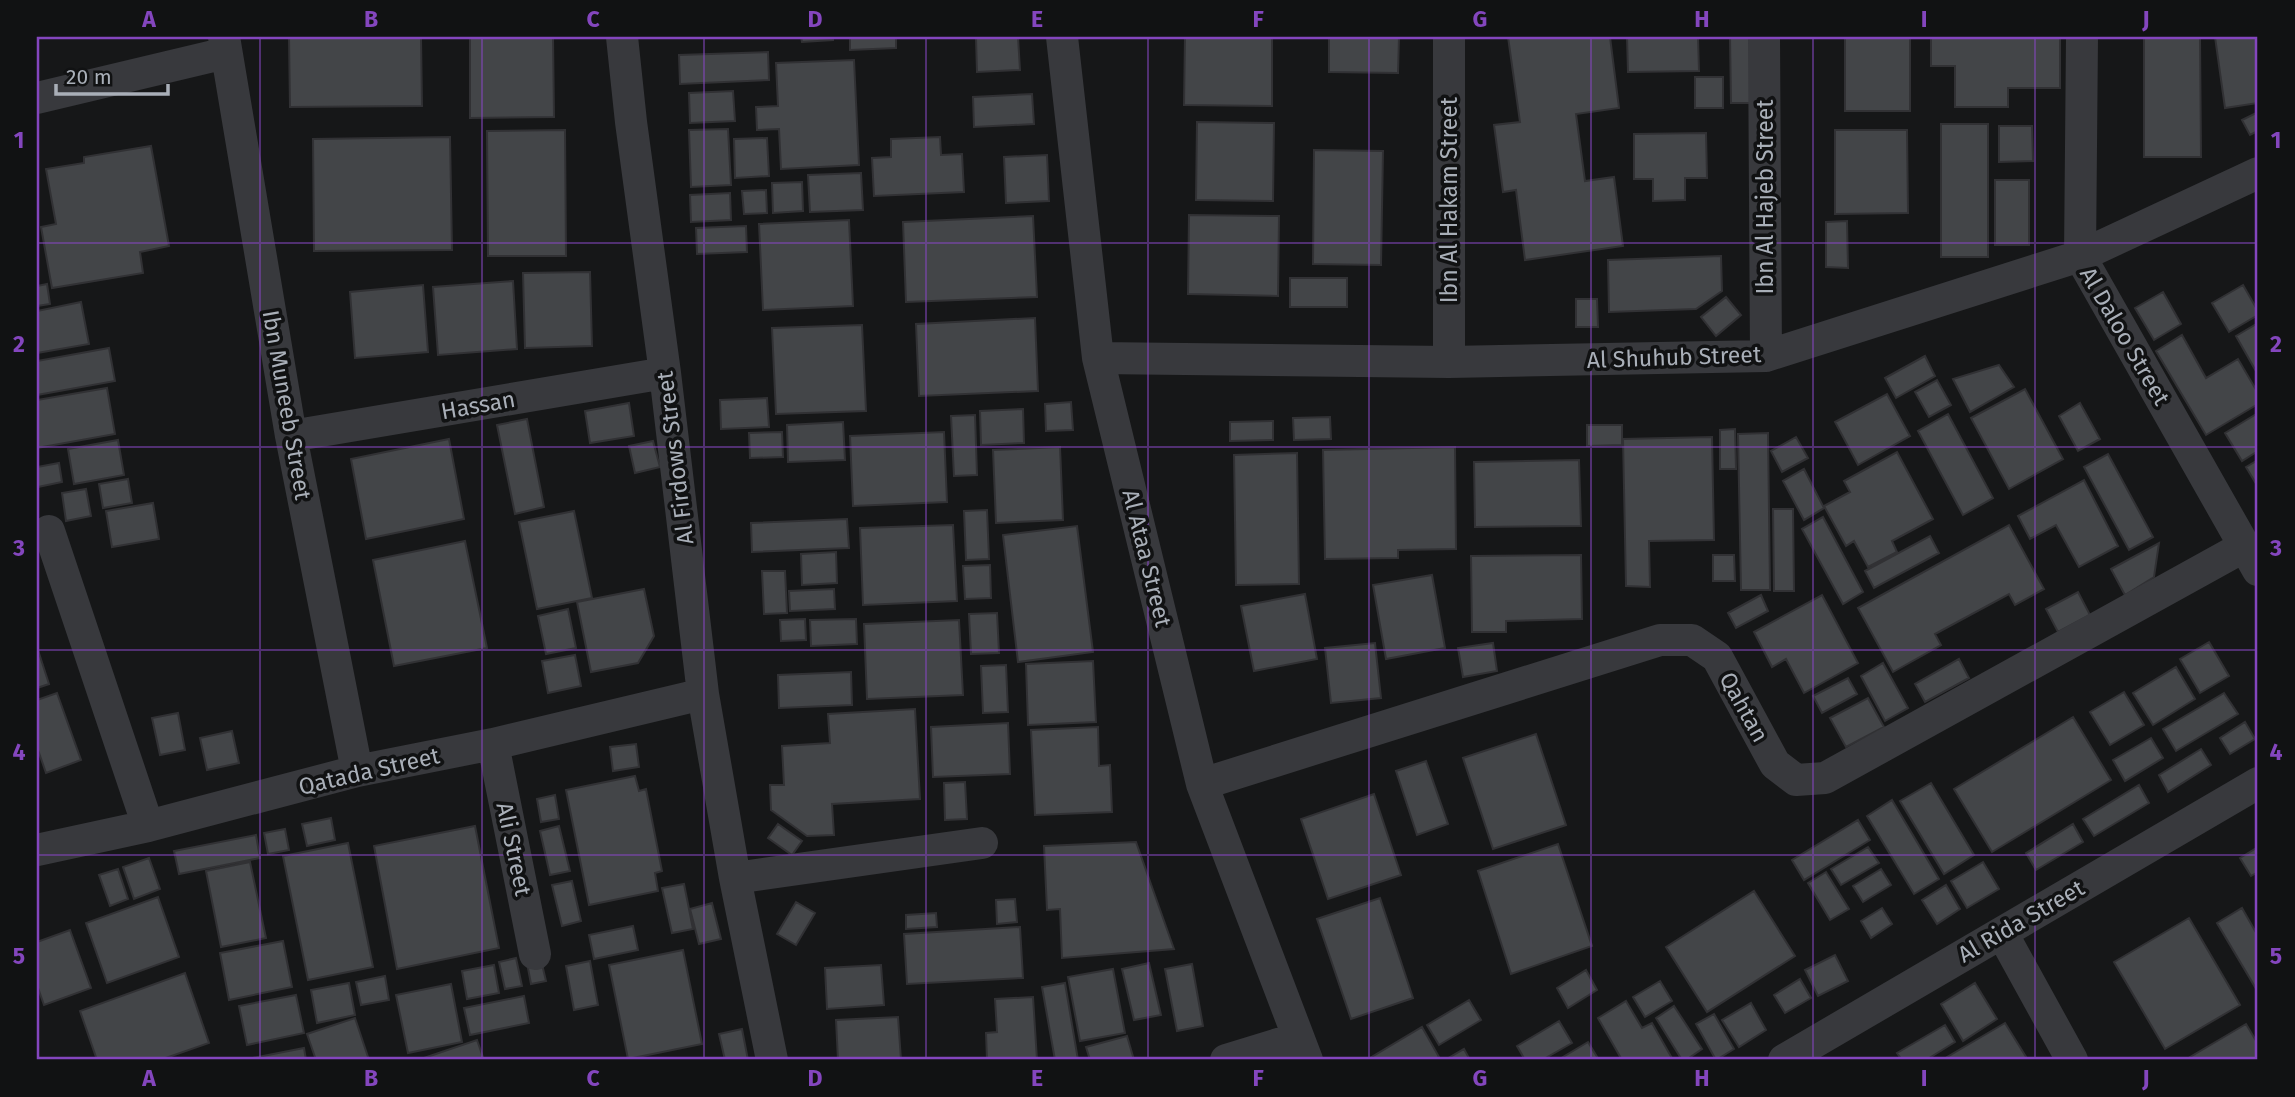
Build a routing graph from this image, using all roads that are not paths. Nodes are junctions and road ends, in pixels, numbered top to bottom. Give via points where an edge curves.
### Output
1 (622, 37) edge
2 (1062, 37) edge
3 (1449, 37) edge
4 (1764, 37) edge
5 (2082, 37) edge
6 (225, 45) edge
7 (37, 97) edge
8 (2258, 173) edge
9 (2080, 256) junction
10 (1766, 356) junction
11 (1098, 358) junction
12 (1449, 362) junction
13 (665, 373) junction
14 (291, 436) junction
15 (48, 531) dead end
16 (2252, 558) edge
17 (703, 694) junction
18 (493, 744) junction
19 (357, 771) junction
20 (1202, 783) junction
21 (2258, 783) edge
22 (148, 826) junction
23 (982, 843) dead end
24 (37, 850) edge
25 (735, 878) junction
26 (2002, 933) junction
27 (536, 954) dead end
28 (1303, 1049) edge
29 (772, 1060) edge
30 (1226, 1060) edge
31 (1784, 1060) edge
32 (2072, 1060) edge

1 - 13 street, Al Firdows Street
2 - 11 street, Al Ataa Street
3 - 12 street, Ibn Al Hakam Street
4 - 10 street, Ibn Al Hajeb Street
5 - 9 street, Al Daloo Street
6 - 7 street
6 - 14 street, Ibn Muneeb Street
8 - 9 street, Al Shuhub Street
9 - 10 street, Al Shuhub Street
9 - 16 street, Al Daloo Street
10 - 12 street, Al Shuhub Street
11 - 12 street, Al Shuhub Street
11 - 20 street, Al Ataa Street
13 - 14 street, Hassan
13 - 17 street, Al Firdows Street
14 - 19 street, Ibn Muneeb Street
15 - 22 street
16 - 20 street, Qahtan via 1825,778 1796,780 1775,764 1717,657 1692,640 1660,640
17 - 18 street, Qatada Street
17 - 25 street, Al Firdows Street
18 - 19 street, Qatada Street
18 - 27 street, Ali Street
19 - 22 street, Qatada Street
20 - 28 street, Al Ataa Street
21 - 26 street, Al Rida Street
22 - 24 street, Qatada Street
23 - 25 street
25 - 29 street, Al Firdows Street
26 - 31 street, Al Rida Street
26 - 32 street
28 - 30 street

